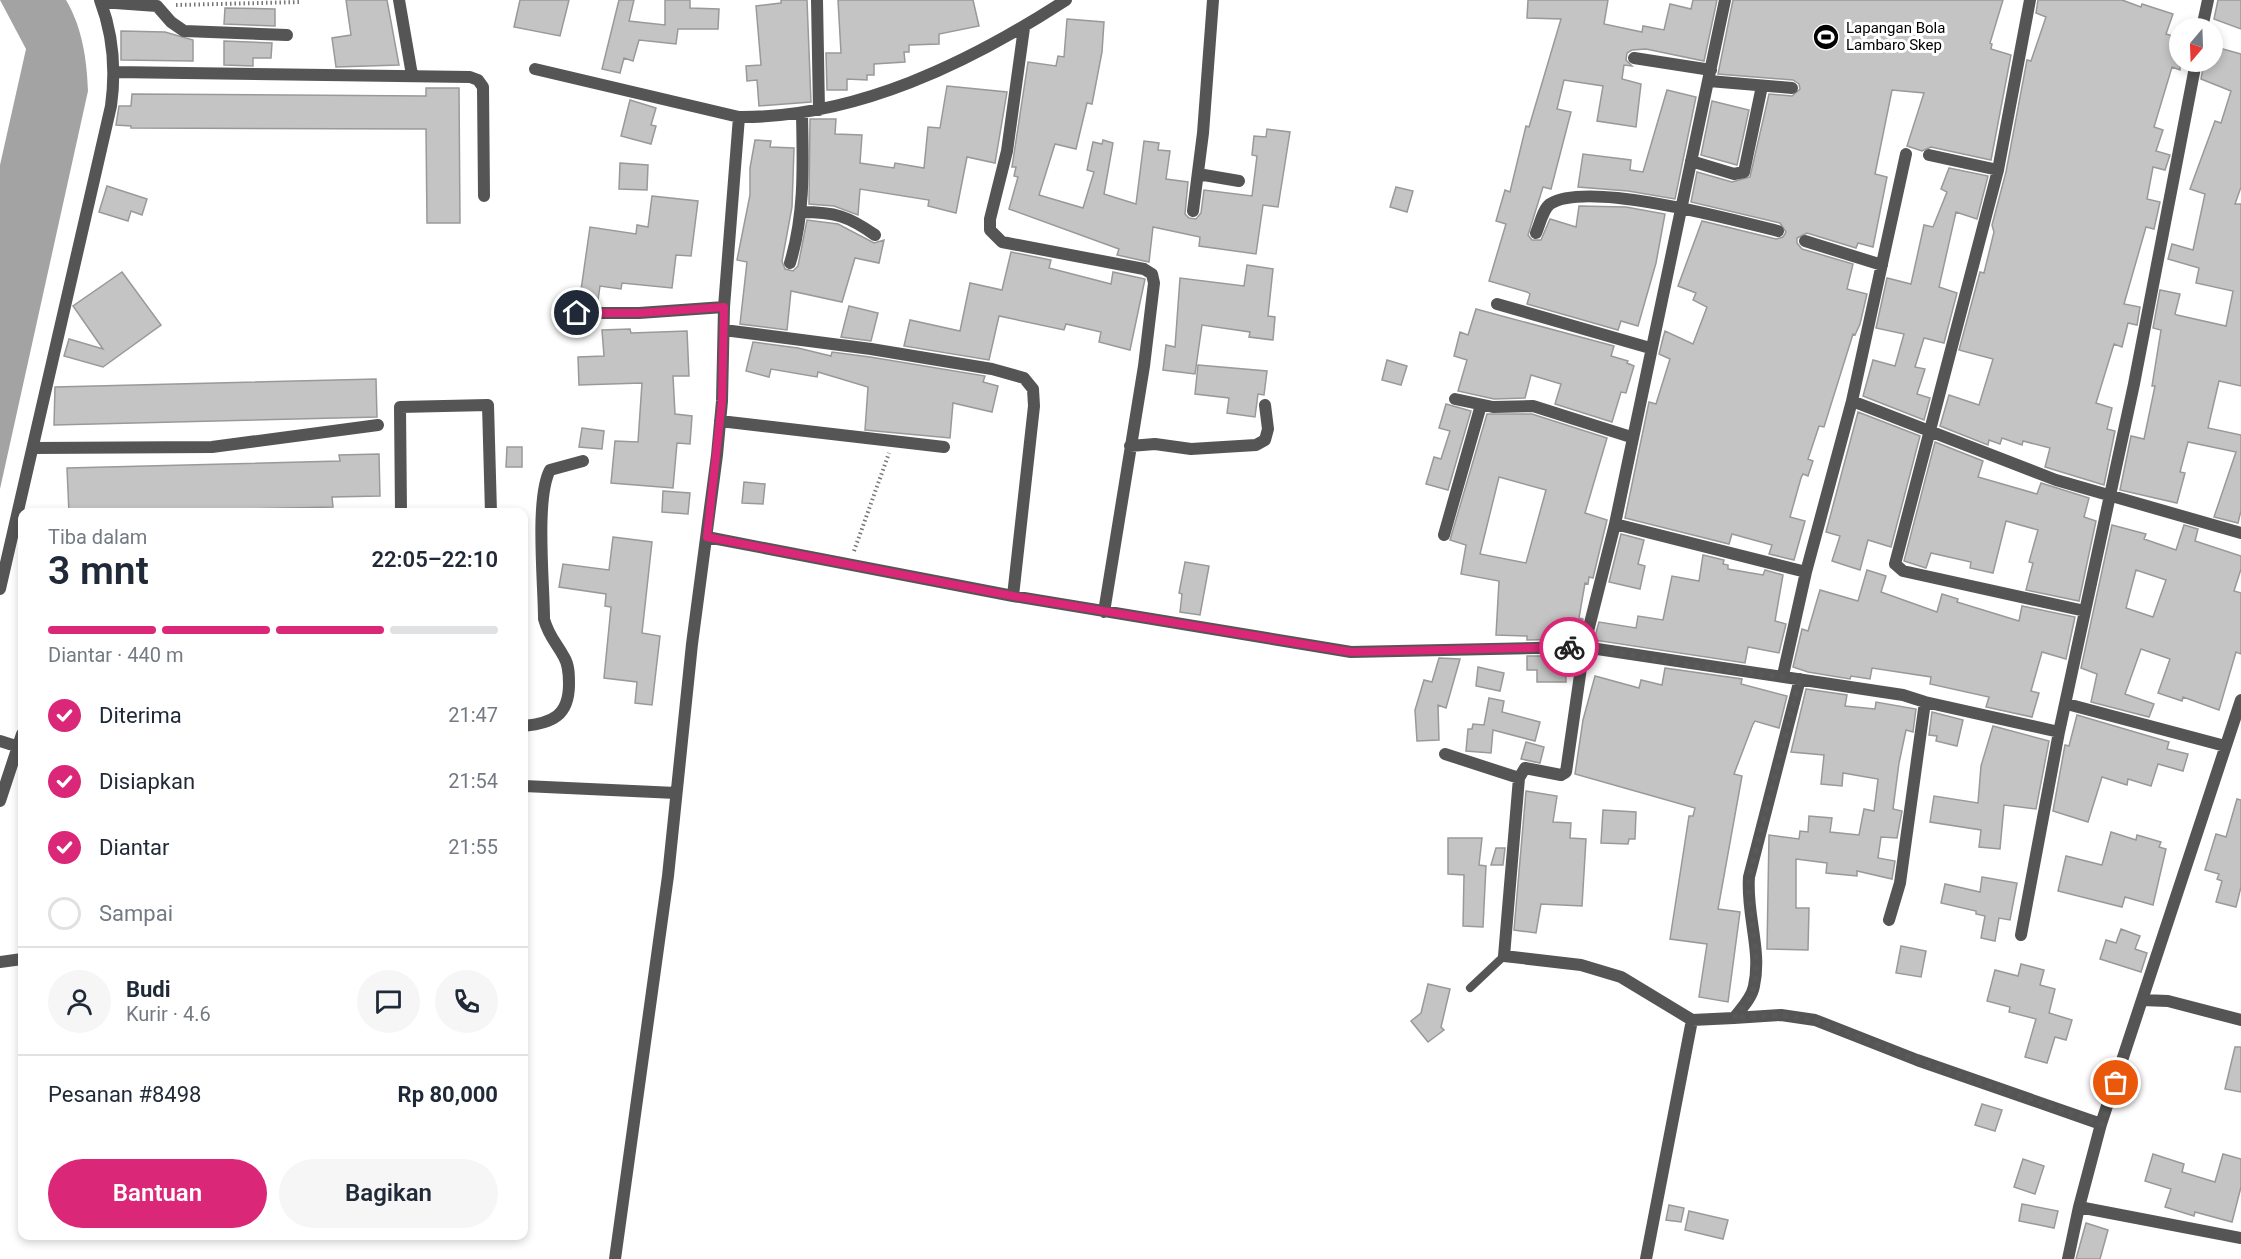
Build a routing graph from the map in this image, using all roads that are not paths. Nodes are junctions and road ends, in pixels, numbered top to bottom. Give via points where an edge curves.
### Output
1 (399, 0) edge
2 (817, 0) edge
3 (1066, 0) edge
4 (1213, 0) edge
5 (1725, 0) edge
6 (2030, 0) edge
7 (2208, 0) edge
8 (100, 1) edge
9 (2204, 18) edge
10 (1023, 28) junction
11 (287, 35) dead end
12 (1634, 58) dead end
13 (535, 69) dead end
14 (114, 72) junction
15 (2194, 72) edge
16 (412, 75) junction
17 (1710, 76) junction
18 (1762, 86) junction
19 (1792, 88) dead end
20 (819, 110) junction
21 (802, 114) junction
22 (739, 117) junction
23 (1906, 154) dead end
24 (1929, 155) dead end
25 (1691, 161) junction
26 (1998, 170) junction
27 (1198, 174) junction
28 (1239, 181) dead end
29 (484, 196) dead end
30 (1680, 206) junction
31 (801, 212) junction
32 (1193, 212) dead end
33 (1778, 231) dead end
34 (1536, 233) dead end
35 (875, 236) dead end
36 (1804, 241) dead end
37 (790, 263) dead end
38 (1882, 265) junction
39 (1497, 304) dead end
40 (724, 307) junction
41 (577, 313) dead end
42 (724, 330) junction
43 (1650, 348) junction
44 (1455, 399) dead end
45 (1852, 401) junction
46 (1264, 405) dead end
47 (1481, 405) junction
48 (720, 421) junction
49 (378, 425) dead end
50 (1932, 432) junction
51 (1631, 438) junction
52 (1130, 446) junction
53 (944, 447) dead end
54 (33, 448) junction
55 (583, 461) dead end
56 (2111, 496) junction
57 (19, 508) edge
58 (401, 508) edge
59 (491, 508) edge
60 (18, 513) edge
61 (1615, 524) junction
62 (2241, 533) edge
63 (1444, 535) dead end
64 (707, 537) junction
65 (1806, 572) junction
66 (0, 590) edge
67 (1013, 596) junction
68 (2085, 611) junction
69 (1104, 612) junction
70 (1584, 647) junction
71 (1783, 675) junction
72 (1800, 679) junction
73 (2241, 700) edge
74 (1925, 702) junction
75 (2067, 704) junction
76 (528, 726) edge
77 (2060, 732) junction
78 (2235, 733) edge
79 (0, 741) edge
80 (2225, 746) junction
81 (18, 747) edge
82 (18, 753) edge
83 (1445, 754) dead end
84 (1519, 778) junction
85 (528, 786) edge
86 (676, 793) junction
87 (0, 801) edge
88 (1889, 920) dead end
89 (2021, 935) dead end
90 (1504, 956) junction
91 (18, 960) edge
92 (0, 962) edge
93 (1470, 988) dead end
94 (2142, 1000) junction
95 (1734, 1018) junction
96 (1692, 1020) junction
97 (2241, 1020) edge
98 (2102, 1124) junction
99 (2079, 1207) junction
100 (2241, 1238) edge
101 (615, 1259) edge
102 (1646, 1259) edge
103 (2068, 1259) edge

1 - 16 street
2 - 20 street
3 - 10 street
4 - 27 street
5 - 17 street
6 - 26 street
7 - 9 street
8 - 11 street via 157,6 184,31
8 - 14 street via 110,34
10 - 20 street via 912,82
10 - 52 street via 1007,151 990,230 1002,242 1119,262 1152,274 1144,366
12 - 17 street
13 - 22 street
14 - 16 street
14 - 54 street via 111,106
15 - 56 street
16 - 29 street via 470,77 483,87
17 - 18 street
17 - 25 street
18 - 19 street
18 - 25 street via 1744,172 1734,174
20 - 21 street
21 - 22 street
21 - 31 street
22 - 40 street
23 - 38 street
24 - 26 street
25 - 30 street
26 - 50 street
27 - 28 street
27 - 32 street
30 - 33 street
30 - 34 street via 1616,199 1555,202 1547,206
30 - 43 street
31 - 35 street via 845,216
31 - 37 street
36 - 38 street
38 - 45 street
39 - 43 street
40 - 41 street
40 - 42 street
42 - 48 street
42 - 67 street via 871,349 1024,378 1033,389 1034,406
43 - 51 street
44 - 47 street
45 - 50 street
45 - 65 street
46 - 52 street via 1268,429 1265,440 1256,445 1191,449 1155,444
47 - 51 street via 1533,406
47 - 63 street
48 - 53 street
48 - 64 street
49 - 54 street via 212,447
50 - 56 street via 2046,476
50 - 68 street via 1896,555 1898,568
51 - 61 street
52 - 69 street
54 - 57 street
55 - 76 street via 550,470 543,500 544,619 547,632 569,670 569,700 552,719
56 - 62 street
56 - 68 street
58 - 59 street via 400,407 488,405
60 - 66 street
61 - 65 street
61 - 70 street
64 - 67 street
64 - 86 street
65 - 71 street
67 - 69 street
68 - 75 street
69 - 70 street via 1351,652
70 - 71 street via 1696,666
70 - 84 street via 1566,772 1561,775 1526,768
71 - 72 street
72 - 74 street
72 - 95 street via 1749,877 1747,900 1756,950 1754,987
73 - 78 street
74 - 77 street
74 - 88 street via 1900,883
75 - 77 street
75 - 80 street
77 - 89 street
78 - 80 street
79 - 81 street
80 - 94 street
82 - 87 street
83 - 84 street
84 - 90 street
85 - 86 street
86 - 101 street
90 - 93 lane
90 - 96 street via 1581,965 1621,977
91 - 92 street
94 - 97 street via 2168,1001
94 - 98 street
95 - 96 street
95 - 98 street via 1780,1015 1815,1020
96 - 102 street
98 - 99 street
99 - 100 street
99 - 103 street

